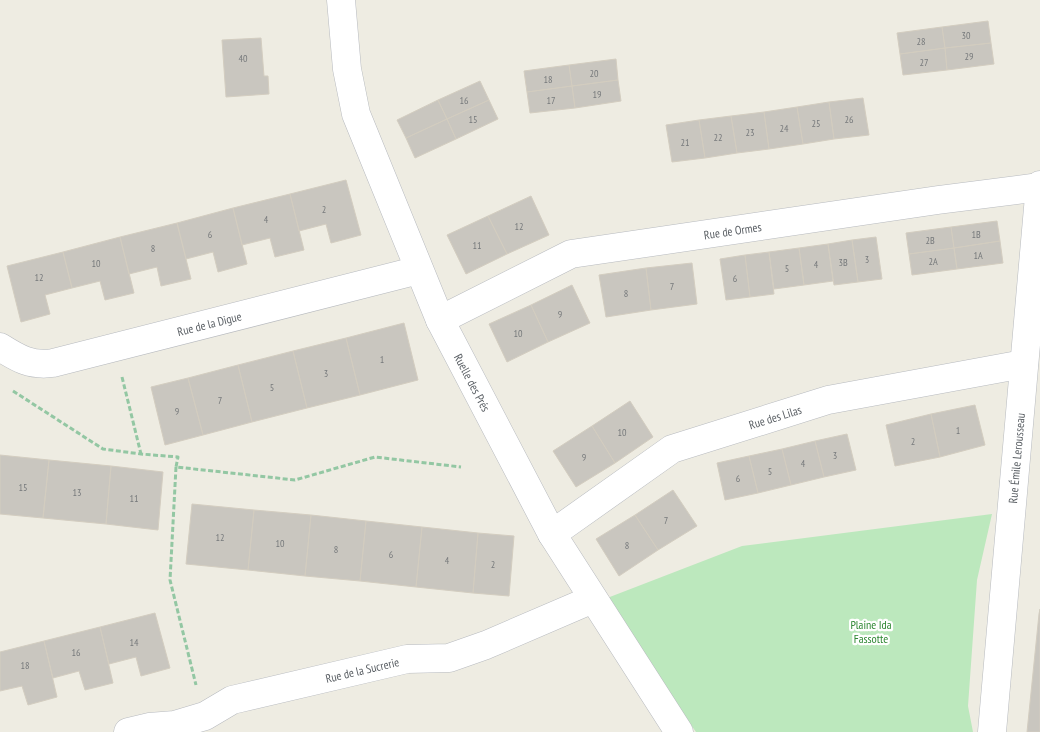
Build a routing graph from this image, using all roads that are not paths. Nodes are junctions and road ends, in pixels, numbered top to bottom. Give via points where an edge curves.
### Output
1 (341, 0) edge
2 (1040, 186) edge
3 (419, 270) junction
4 (440, 320) junction
5 (0, 348) edge
6 (1024, 364) junction
7 (552, 534) junction
8 (593, 599) junction
9 (128, 732) edge
10 (679, 732) edge
11 (992, 732) edge

1 - 3 street, Ruelle des Prés via 347,69 356,114
2 - 4 street, Rue de Ormes via 572,254
2 - 6 street, Rue Émile Lerousseau
3 - 4 street, Ruelle des Prés
3 - 5 street, Rue de la Digue via 40,365 25,362
4 - 7 street, Ruelle des Prés
6 - 7 street, Rue des Lilas via 828,400 672,449
6 - 11 street, Rue Émile Lerousseau
7 - 8 street, Ruelle des Prés
8 - 9 street, Rue de la Sucrerie via 449,658 407,659 232,700 205,716 175,725
8 - 10 street, Ruelle des Prés

